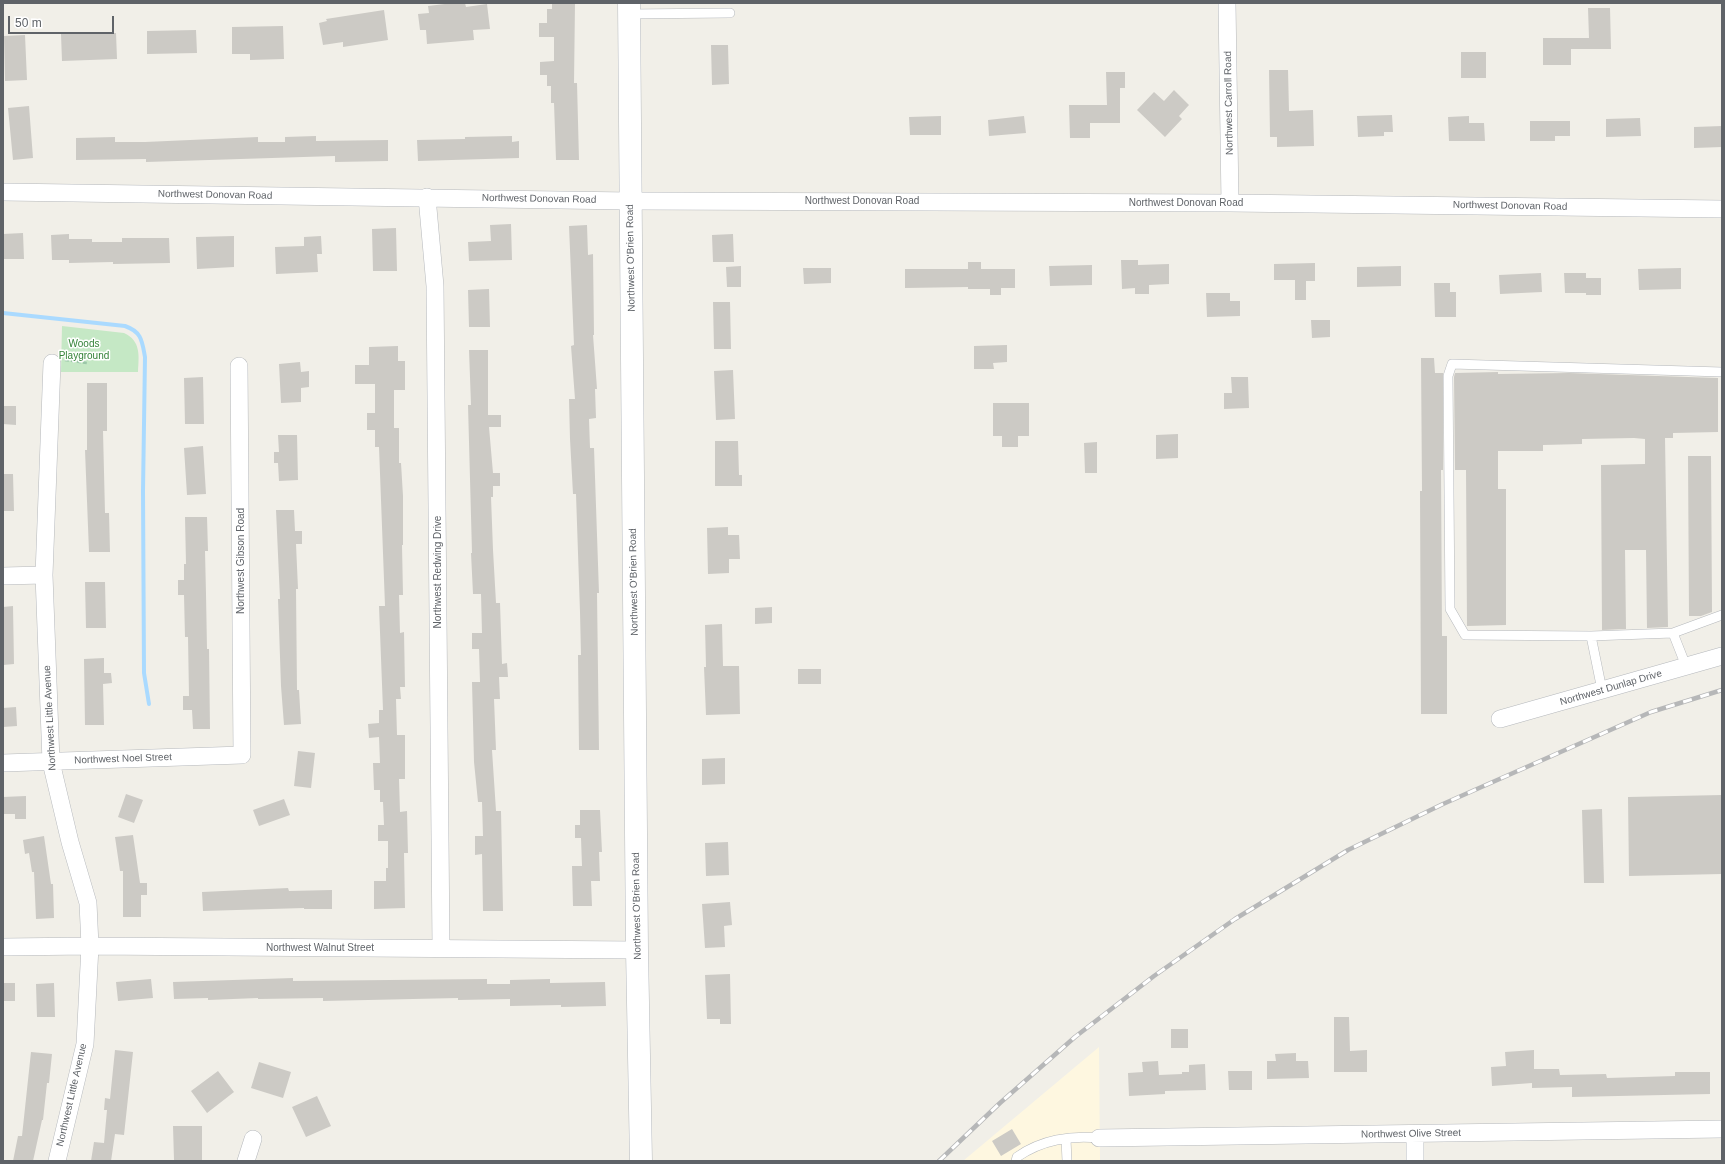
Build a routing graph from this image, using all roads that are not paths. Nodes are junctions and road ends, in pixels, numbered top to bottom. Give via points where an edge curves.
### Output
1 (1227, 3) edge
2 (629, 8) edge
3 (730, 13) dead end
4 (3, 192) edge
5 (427, 197) junction
6 (630, 201) junction
7 (1230, 204) junction
8 (1722, 209) edge
9 (52, 363) dead end
10 (239, 366) dead end
11 (1722, 372) edge
12 (44, 574) junction
13 (3, 576) edge
14 (1722, 615) edge
15 (1673, 633) junction
16 (1591, 636) junction
17 (1722, 656) edge
18 (1686, 666) junction
19 (1602, 690) junction
20 (1500, 719) dead end
21 (242, 755) joint
22 (50, 762) junction
23 (3, 763) edge
24 (90, 946) junction
25 (3, 947) edge
26 (441, 947) junction
27 (637, 950) junction
28 (1722, 1129) edge
29 (1415, 1134) junction
30 (1099, 1138) joint
31 (252, 1139) dead end
32 (1066, 1139) junction
33 (57, 1161) edge
34 (246, 1161) edge
35 (641, 1161) edge
36 (1016, 1161) edge
37 (1067, 1161) edge
38 (1415, 1161) edge

1 - 7 street, Northwest Carroll Road
2 - 3 lane
2 - 6 street, Northwest O'Brien Road
4 - 5 street, Northwest Donovan Road
5 - 6 street, Northwest Donovan Road
5 - 26 street, Northwest Redwing Drive via 435,286
6 - 7 street, Northwest Donovan Road
6 - 27 street, Northwest O'Brien Road
7 - 8 street, Northwest Donovan Road
9 - 12 street, Northwest Little Avenue
10 - 21 street, Northwest Gibson Road
11 - 16 lane via 1452,364 1448,376 1450,608 1465,635
12 - 13 street
12 - 22 street, Northwest Little Avenue
14 - 15 lane
15 - 16 lane
15 - 18 lane
16 - 19 lane
17 - 18 street, Northwest Dunlap Drive
18 - 19 street, Northwest Dunlap Drive
19 - 20 street, Northwest Dunlap Drive
21 - 22 street, Northwest Noel Street
22 - 23 street, Northwest Noel Street
22 - 24 street, Northwest Little Avenue via 88,903
24 - 25 street, Northwest Walnut Street
24 - 26 street, Northwest Walnut Street
24 - 33 street, Northwest Little Avenue via 85,1044
26 - 27 street, Northwest Walnut Street
27 - 35 street, Northwest O'Brien Road
28 - 29 street, Northwest Olive Street
29 - 30 street, Northwest Olive Street
29 - 38 street
30 - 32 lane
31 - 34 street
32 - 36 lane via 1043,1143 1029,1149 1017,1157
32 - 37 lane

